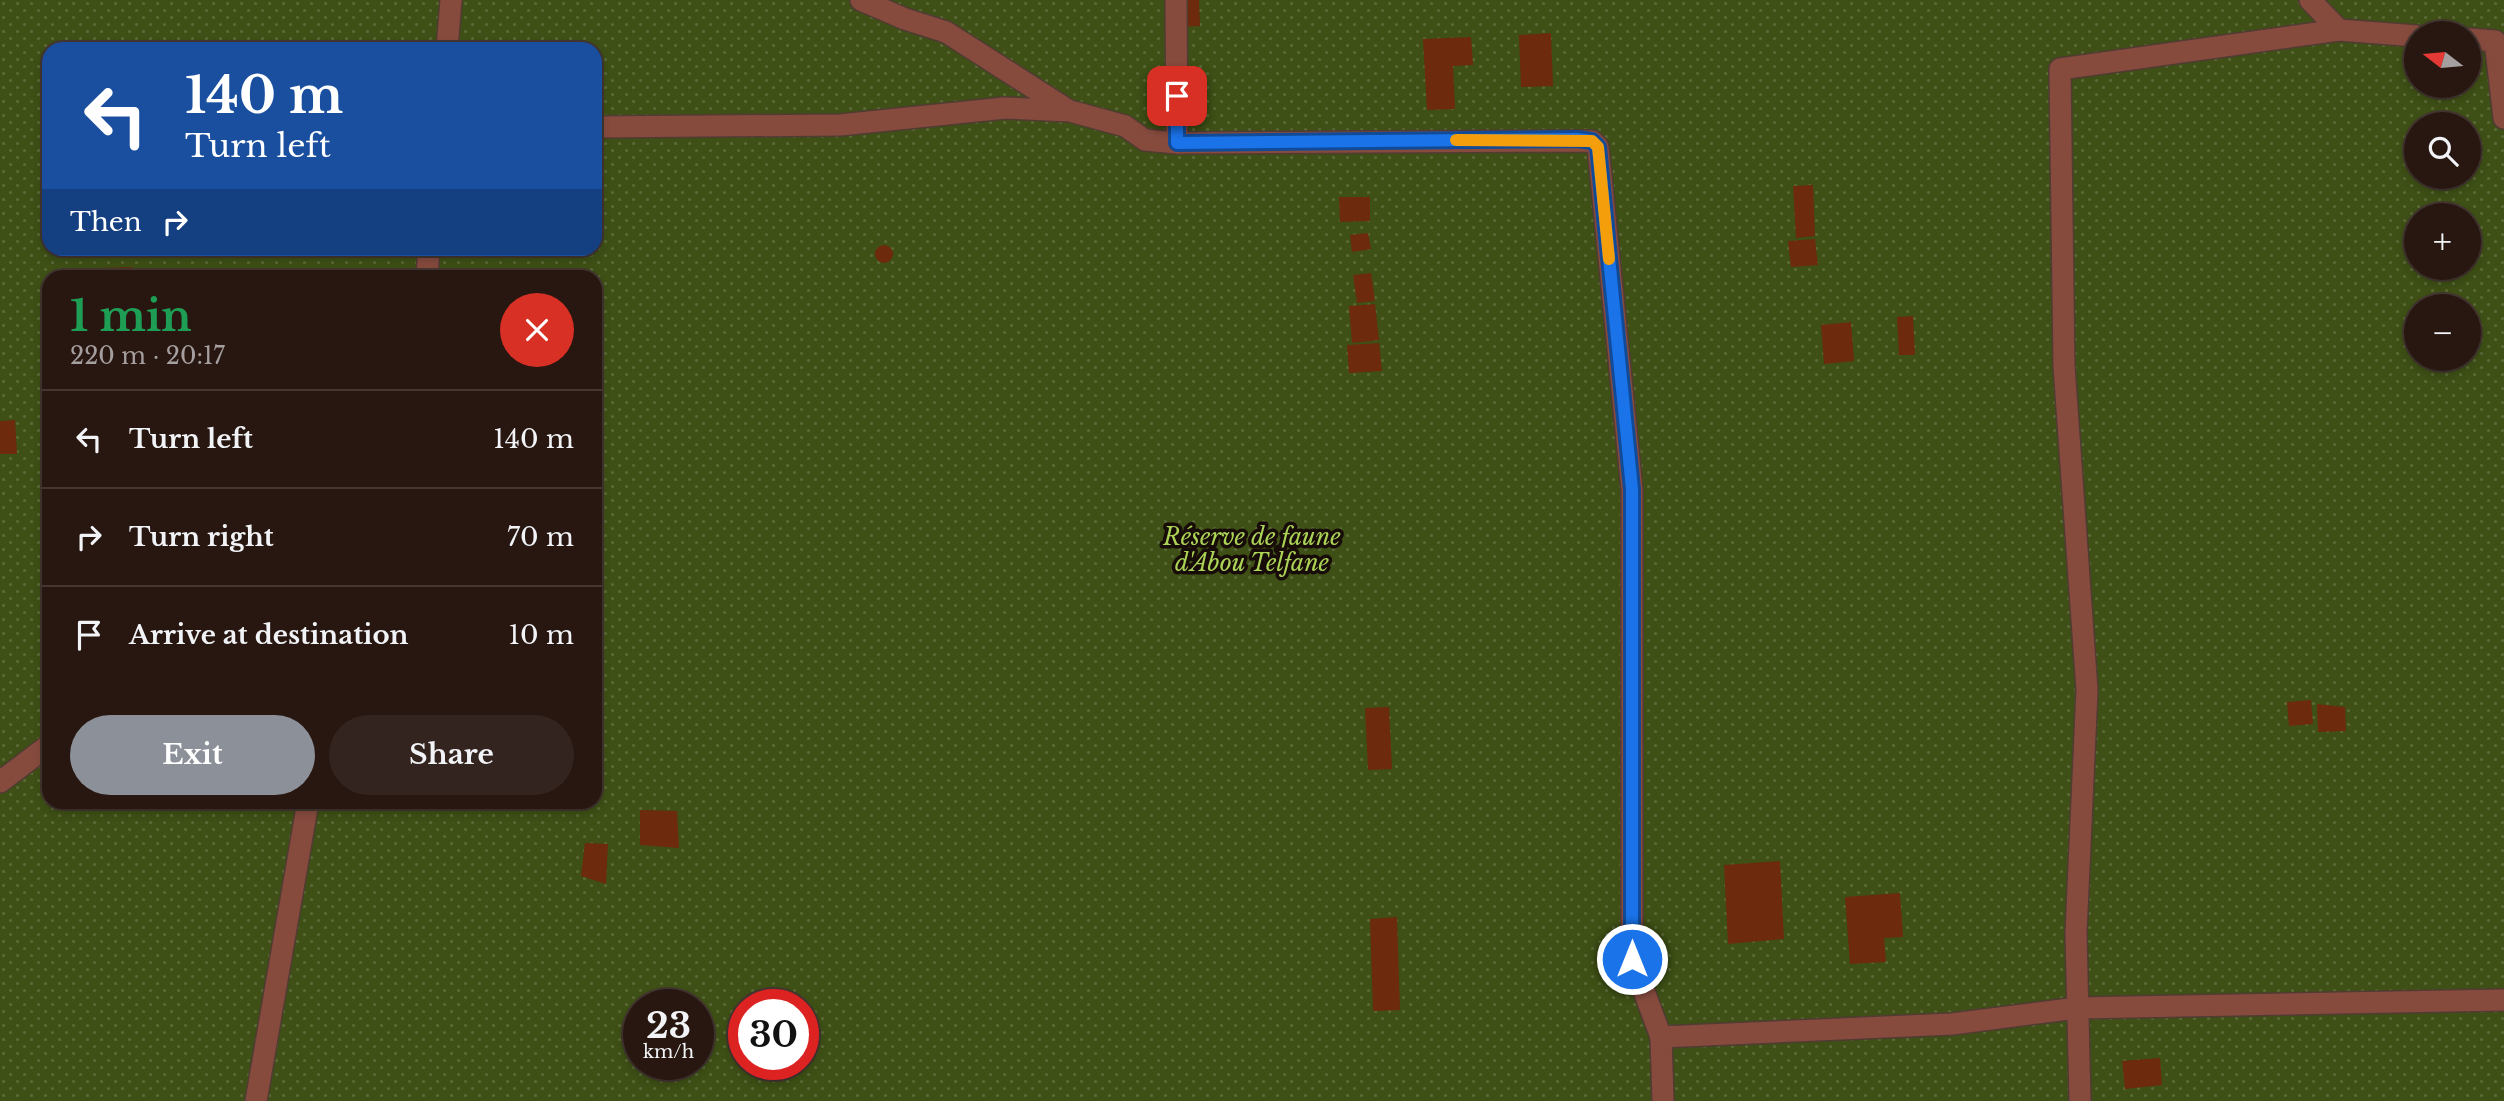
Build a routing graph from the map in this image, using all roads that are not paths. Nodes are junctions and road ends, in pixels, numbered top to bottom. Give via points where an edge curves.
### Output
1 (451, 0) edge
2 (861, 0) edge
3 (1176, 0) edge
4 (2310, 0) edge
5 (2325, 0) edge
6 (2339, 30) junction
7 (2404, 35) edge
8 (2482, 40) edge
9 (448, 42) edge
10 (1070, 111) junction
11 (2504, 118) edge
12 (602, 127) edge
13 (1177, 143) junction
14 (42, 750) edge
15 (0, 782) edge
16 (307, 809) edge
17 (2504, 1000) edge
18 (2077, 1008) junction
19 (1661, 1037) junction
20 (256, 1101) edge
21 (1663, 1101) edge
22 (2080, 1101) edge

1 - 9 street
2 - 10 street via 946,32
3 - 13 street
4 - 6 street
5 - 6 street
6 - 7 street
6 - 18 street via 2060,69 2064,366 2087,690
8 - 11 street via 2495,41
10 - 12 street via 1005,108 840,125
10 - 13 street via 1125,127 1145,139
13 - 19 street via 1577,139 1598,147 1632,489 1632,959
14 - 15 street
16 - 20 street
17 - 18 street
18 - 19 street via 1952,1024
18 - 22 street
19 - 21 street

